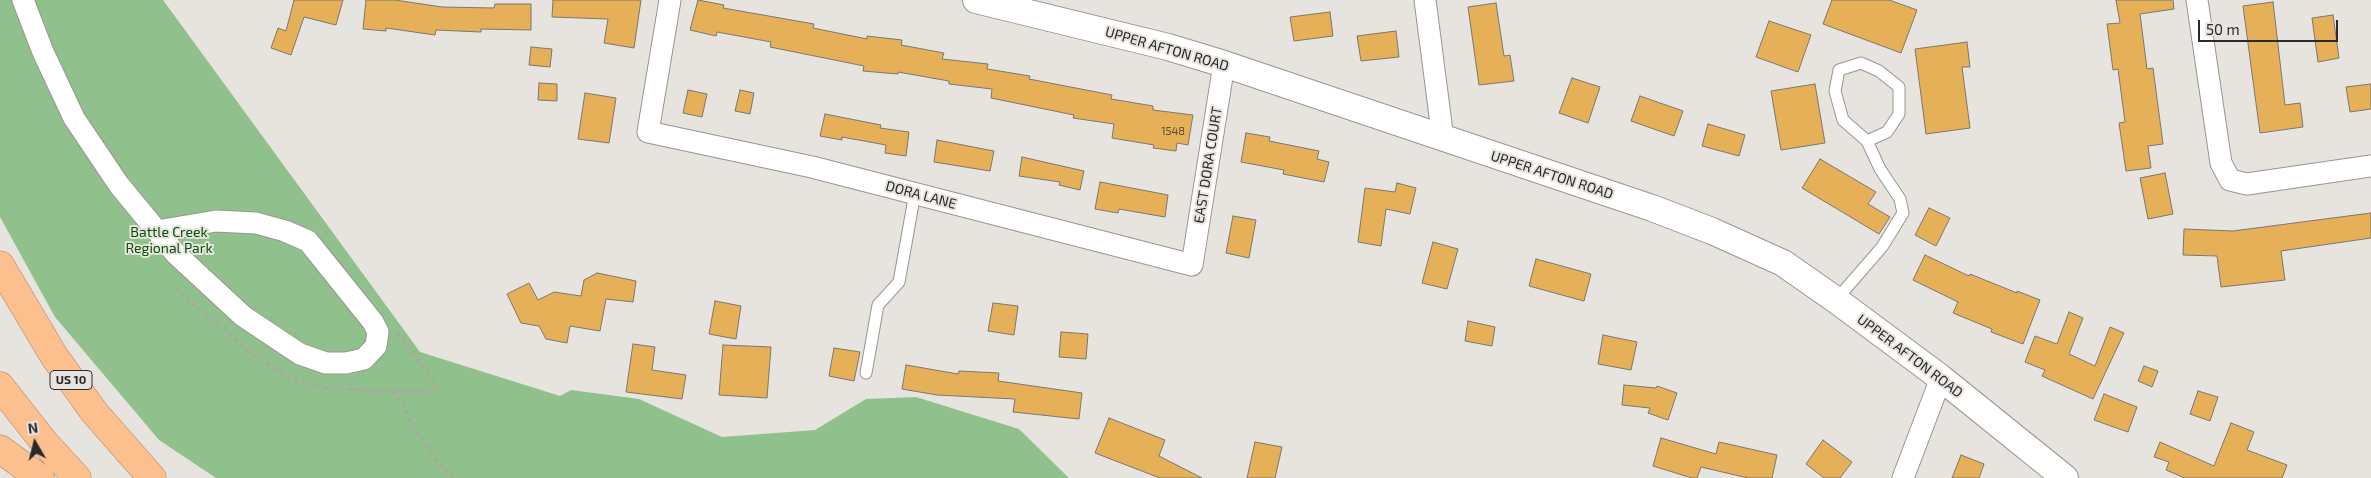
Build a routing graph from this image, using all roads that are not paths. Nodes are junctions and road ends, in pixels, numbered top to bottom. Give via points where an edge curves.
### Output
1 (22, 0) edge
2 (670, 0) edge
3 (976, 0) edge
4 (1425, 0) edge
5 (2197, 0) edge
6 (1224, 64) junction
7 (1444, 139) junction
8 (1866, 140) junction
9 (2371, 166) edge
10 (915, 193) junction
11 (157, 231) junction
12 (1192, 265) joint
13 (1, 272) edge
14 (1836, 300) junction
15 (866, 373) dead end
16 (1941, 378) junction
17 (0, 386) edge
18 (0, 449) edge
19 (40, 478) edge
20 (77, 478) edge
21 (152, 478) edge
22 (1903, 478) edge
23 (2065, 478) edge

1 - 11 street via 74,118 119,185
2 - 10 street, DORA LANE via 648,132 812,166
3 - 6 street, UPPER AFTON ROAD
4 - 7 street
5 - 9 street via 2221,163 2230,180 2247,184
6 - 7 street, UPPER AFTON ROAD
6 - 12 street, EAST DORA COURT
7 - 14 street, UPPER AFTON ROAD via 1712,230 1784,263
8 - 8 lane via 1842,120 1835,91 1839,70 1861,63 1879,71 1899,87 1900,114 1887,132
8 - 14 lane via 1880,169 1900,198 1903,214 1882,247
10 - 12 street, DORA LANE
10 - 15 lane via 899,282 878,305
11 - 11 street via 176,254 243,316 300,354 326,363 346,363 364,359 376,346 378,332 372,322 308,242 256,223 216,221
13 - 21 highway, US 10 via 94,412
14 - 16 street, UPPER AFTON ROAD
16 - 22 street
16 - 23 street, UPPER AFTON ROAD
17 - 20 highway
18 - 19 highway

